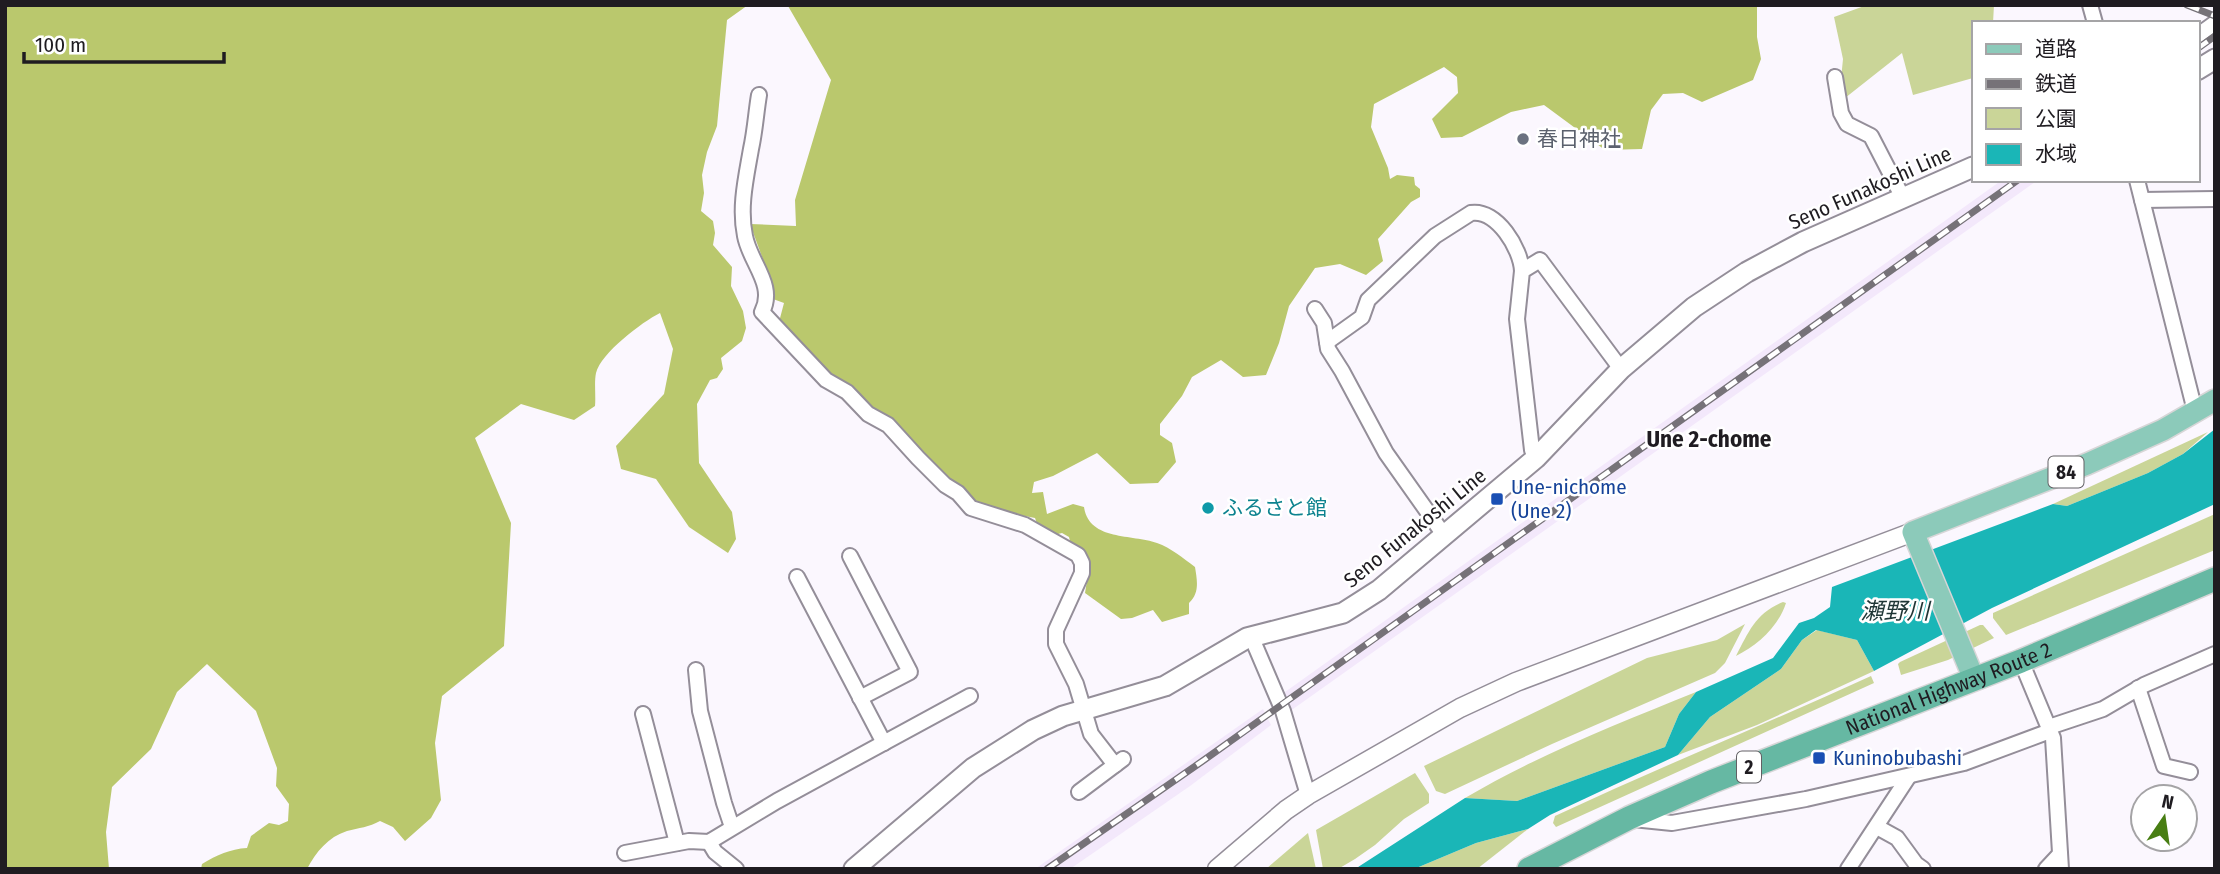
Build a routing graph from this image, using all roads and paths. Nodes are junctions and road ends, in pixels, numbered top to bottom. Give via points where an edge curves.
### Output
1 (2215, 23) edge
2 (2199, 35) edge
3 (2215, 59) edge
4 (2199, 69) edge
5 (1835, 76) dead end
6 (759, 95) dead end
7 (1972, 167) edge
8 (2138, 182) edge
9 (1903, 198) junction
10 (2215, 199) edge
11 (2142, 200) junction
12 (1522, 271) junction
13 (1315, 309) dead end
14 (1327, 342) junction
15 (1621, 369) junction
16 (2215, 400) edge
17 (2195, 411) junction
18 (1536, 458) junction
19 (1444, 535) junction
20 (1914, 536) junction
21 (850, 556) dead end
22 (797, 577) dead end
23 (2215, 579) edge
24 (1251, 636) junction
25 (2215, 653) edge
26 (2021, 661) junction
27 (695, 670) dead end
28 (1974, 679) junction
29 (2138, 688) junction
30 (970, 696) dead end
31 (860, 698) junction
32 (1084, 710) junction
33 (643, 714) dead end
34 (2050, 729) junction
35 (884, 743) junction
36 (2190, 772) dead end
37 (1909, 776) junction
38 (1079, 792) dead end
39 (1308, 794) junction
40 (1629, 818) junction
41 (732, 827) junction
42 (1877, 827) junction
43 (709, 842) junction
44 (677, 843) junction
45 (625, 853) dead end
46 (2061, 862) edge
47 (736, 869) edge
48 (854, 869) edge
49 (1217, 869) edge
50 (1529, 869) edge
51 (1848, 869) edge
52 (1923, 869) edge
53 (2046, 869) edge

1 - 2 street
3 - 4 main road
5 - 9 street via 1847,124 1871,136
6 - 32 street via 743,215 747,246 768,295 762,313 825,380 888,425 971,508 1025,525 1078,555 1082,573 1055,637
7 - 9 main road, Seno Funakoshi Line
8 - 11 street
9 - 15 main road, Seno Funakoshi Line via 1747,272 1694,307
10 - 11 street
11 - 17 street
12 - 14 street via 1509,236 1487,216 1471,213 1435,236 1368,300 1362,317
12 - 15 street via 1540,260
12 - 18 street via 1517,319
13 - 14 street via 1324,323
14 - 19 street via 1386,453
15 - 18 main road, Seno Funakoshi Line
16 - 17 main road, 84
17 - 20 main road, 84 via 2087,464
18 - 19 main road, Seno Funakoshi Line
19 - 24 main road, Seno Funakoshi Line via 1379,590 1343,613
20 - 28 main road
20 - 39 street via 1516,682 1460,708
21 - 31 street via 910,672
22 - 31 street
23 - 26 highway, National Highway Route 2 / 2
24 - 32 main road, Seno Funakoshi Line via 1165,686
24 - 39 street via 1283,711
25 - 29 street
26 - 28 highway, National Highway Route 2 / 2
26 - 34 street
27 - 41 street via 700,711
28 - 40 highway, National Highway Route 2 / 2
29 - 34 street via 2103,709
29 - 36 street via 2164,765
30 - 35 street
31 - 35 street
32 - 38 street via 1091,734 1119,762
32 - 48 main road, Seno Funakoshi Line via 1046,723 972,768
33 - 44 street
34 - 37 street via 1964,763
34 - 46 street
35 - 41 street
37 - 40 street via 1672,823
37 - 42 street
39 - 49 street
40 - 50 highway, National Highway Route 2 / 2
41 - 43 street
42 - 51 street
42 - 52 street via 1897,838
43 - 44 street
43 - 47 street
44 - 45 street
46 - 53 street

